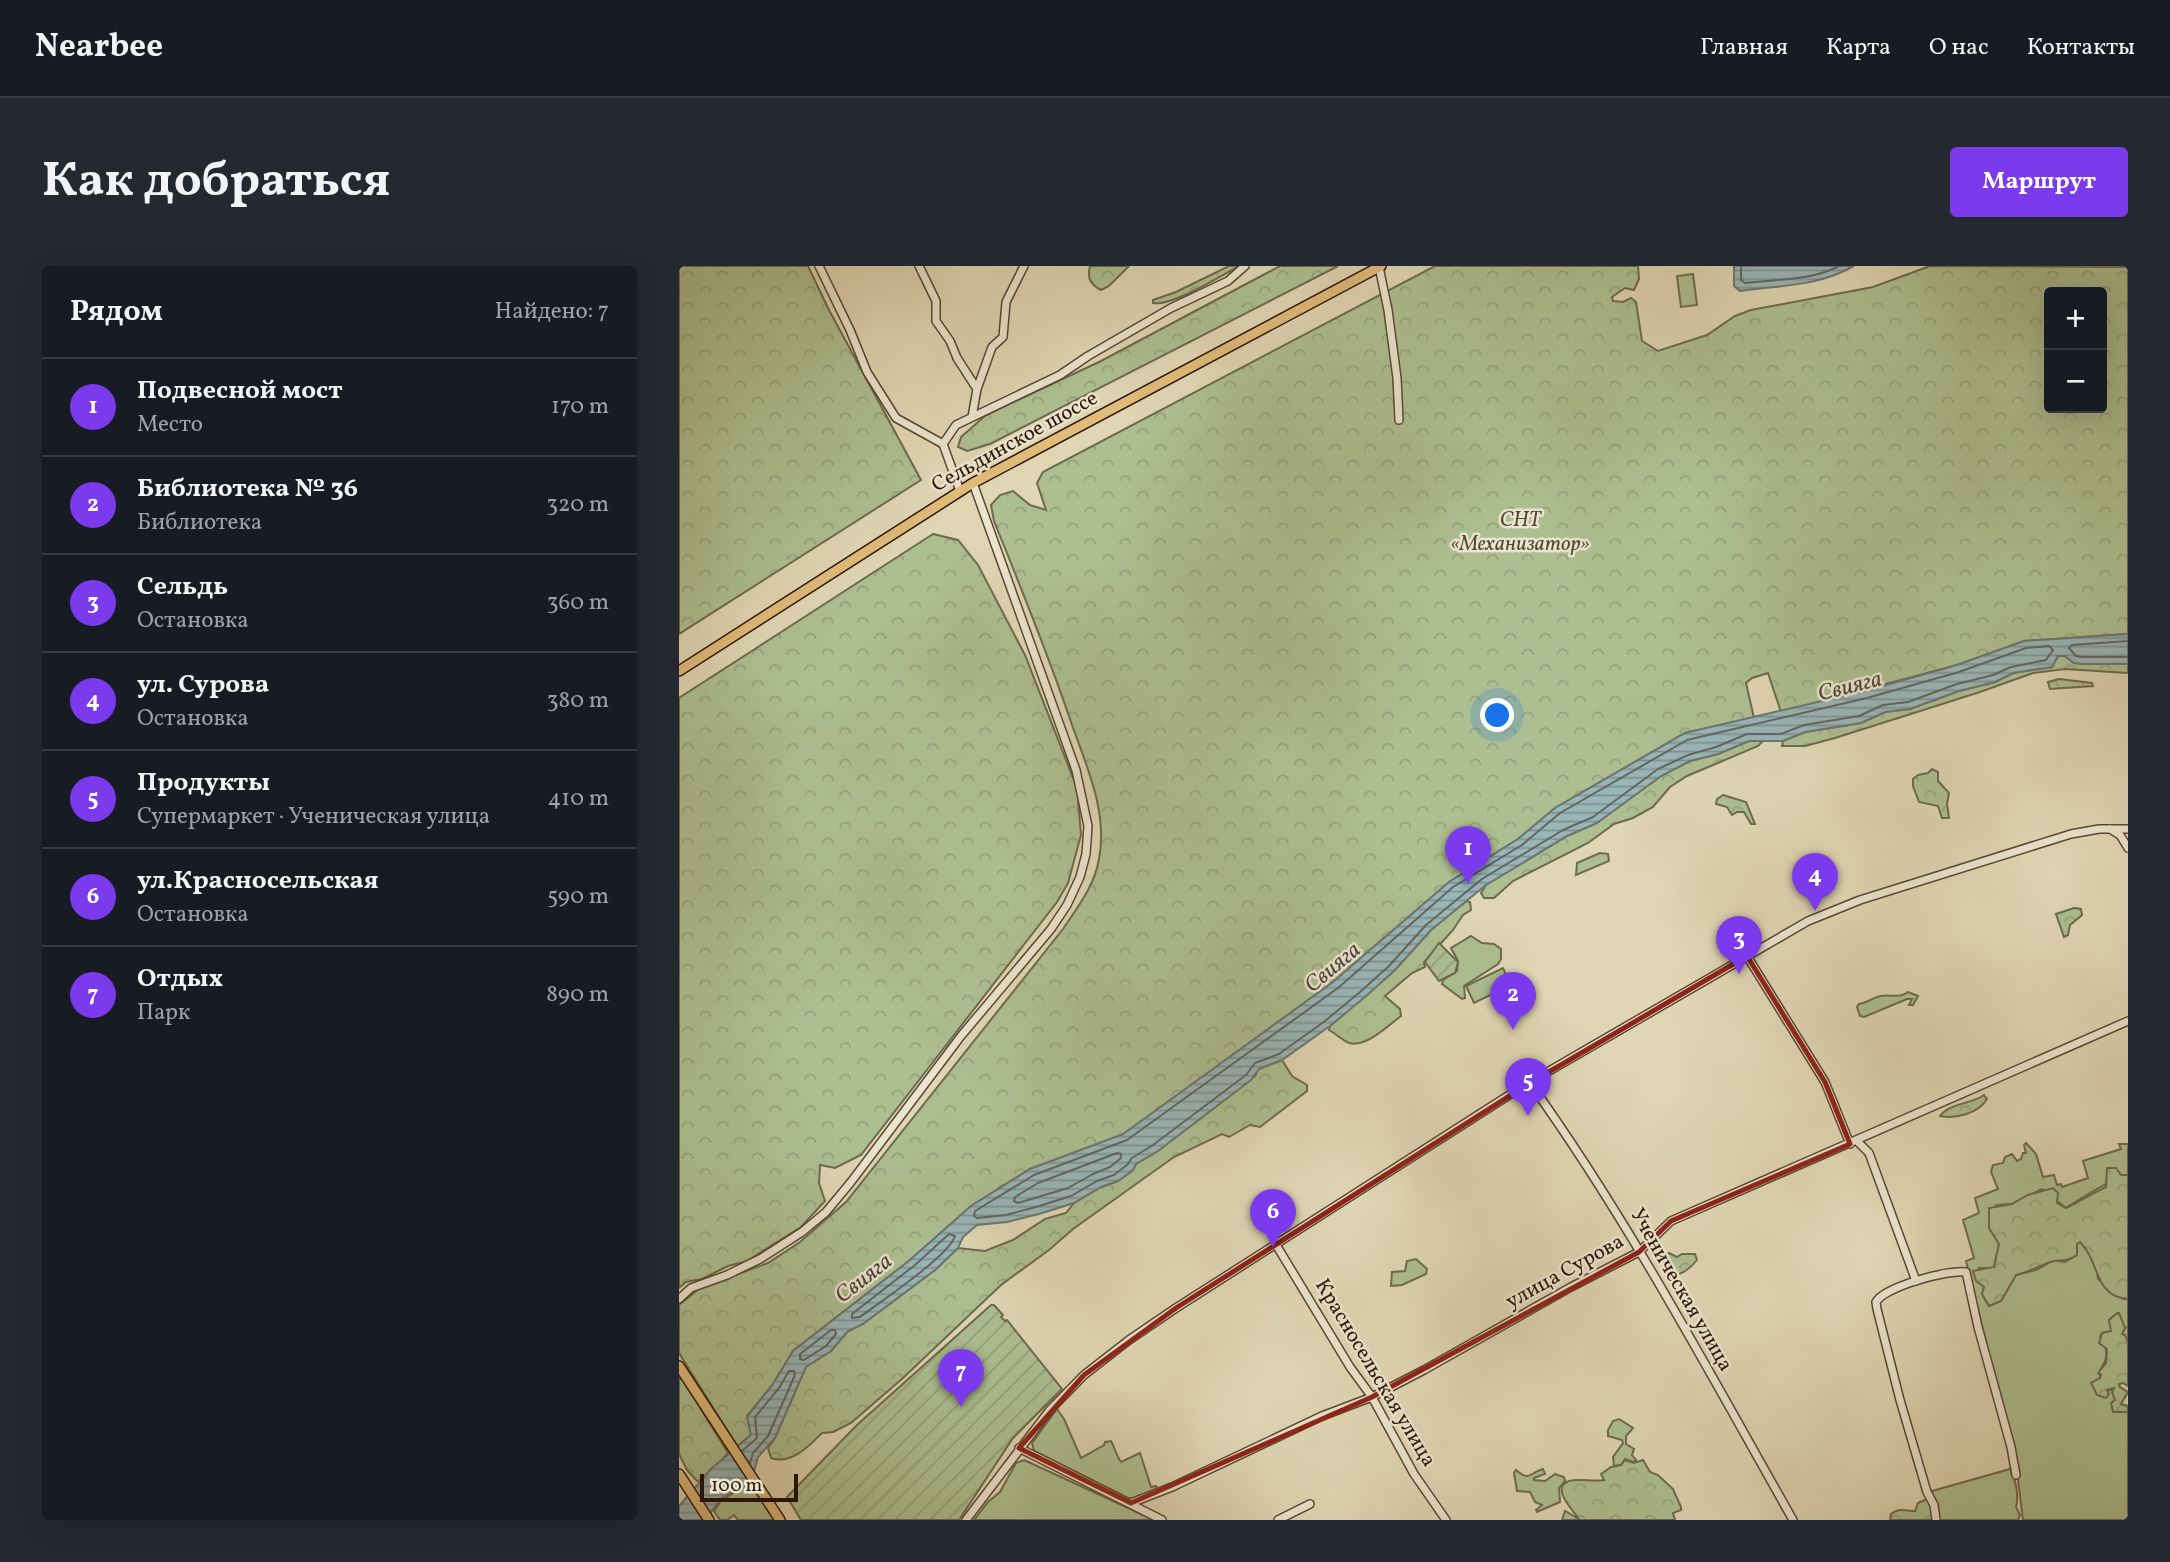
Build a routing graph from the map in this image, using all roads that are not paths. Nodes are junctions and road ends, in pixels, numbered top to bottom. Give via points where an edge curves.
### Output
1 (819, 266) edge
2 (919, 266) edge
3 (1024, 266) edge
4 (1245, 266) edge
5 (1380, 267) edge
6 (977, 389) junction
7 (972, 417) junction
8 (1399, 421) dead end
9 (943, 444) junction
10 (973, 483) junction
11 (960, 491) junction
12 (679, 671) edge
13 (2109, 828) junction
14 (2128, 829) edge
15 (2128, 848) edge
16 (1747, 956) junction
17 (2128, 1021) edge
18 (1529, 1083) junction
19 (1853, 1142) junction
20 (1275, 1243) junction
21 (1639, 1252) junction
22 (1916, 1281) junction
23 (679, 1299) edge
24 (679, 1366) edge
25 (1360, 1381) junction
26 (1372, 1397) junction
27 (1360, 1402) junction
28 (1019, 1448) junction
29 (679, 1474) edge
30 (2016, 1475) dead end
31 (1131, 1503) junction
32 (1310, 1504) dead end
33 (777, 1517) edge
34 (709, 1520) edge
35 (967, 1520) edge
36 (1162, 1520) edge
37 (1278, 1520) edge
38 (1446, 1520) edge
39 (1793, 1520) edge
40 (1936, 1520) edge

1 - 9 street via 867,372 896,418
2 - 6 street via 936,301 936,321
3 - 6 street via 1006,302 1003,337 992,347
4 - 7 street via 1228,281 1171,308 1060,375
5 - 8 street
5 - 10 main road, Сельдинское шоссе
6 - 7 street
7 - 9 street via 956,425
9 - 11 street
10 - 11 main road, Сельдинское шоссе
10 - 23 street via 1079,781 1088,826 1080,877 1051,929 961,1036 826,1212 760,1259 691,1288
11 - 12 main road, Сельдинское шоссе
13 - 14 street
13 - 15 street
13 - 16 street via 2070,834 1860,900 1808,921
16 - 18 street
16 - 19 street via 1825,1082
17 - 19 street, улица Сурова
18 - 20 street
18 - 21 street, Ученическая улица
19 - 21 street, улица Сурова via 1671,1222
19 - 22 street via 1869,1153
20 - 25 street, Красносельская улица
20 - 28 street via 1084,1375
21 - 26 street, улица Сурова
21 - 39 street, Ученическая улица
22 - 30 street via 1966,1272
22 - 40 street via 1879,1297 1877,1309
24 - 33 main road
25 - 26 street, Красносельская улица
25 - 27 street
26 - 27 street, улица Сурова
26 - 38 street, Красносельская улица
27 - 31 street, улица Сурова
28 - 31 street
28 - 35 street
29 - 34 main road
31 - 36 street
32 - 37 street

